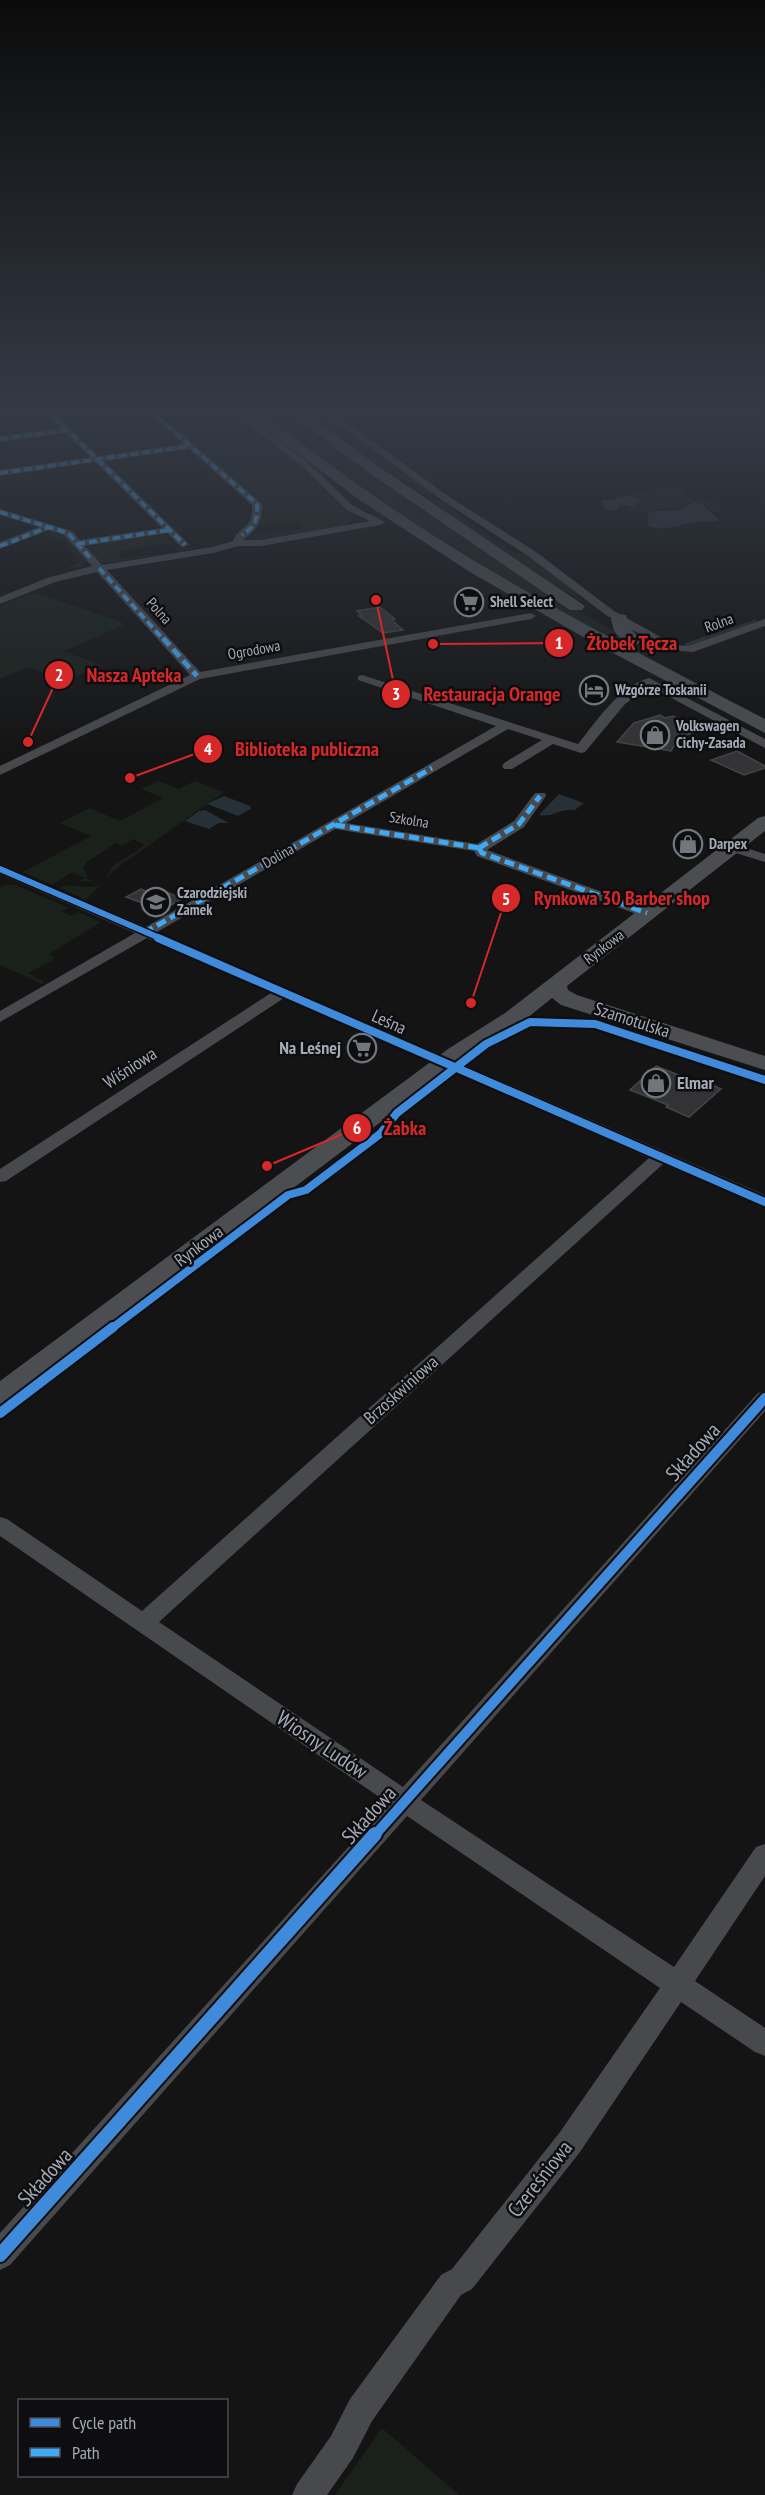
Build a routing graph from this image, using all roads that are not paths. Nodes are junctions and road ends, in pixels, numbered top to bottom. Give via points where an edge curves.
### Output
1 (44, 525) edge
2 (164, 525) edge
3 (254, 525) edge
4 (361, 525) edge
5 (409, 525) edge
6 (454, 525) edge
7 (488, 525) edge
8 (49, 527) junction
9 (169, 530) junction
10 (238, 543) junction
11 (77, 544) junction
12 (185, 545) dead end
13 (0, 546) edge
14 (99, 568) junction
15 (0, 601) edge
16 (531, 616) dead end
17 (620, 619) junction
18 (765, 622) edge
19 (632, 640) junction
20 (197, 676) junction
21 (362, 678) dead end
22 (765, 713) edge
23 (506, 725) junction
24 (765, 727) edge
25 (551, 740) junction
26 (765, 744) edge
27 (508, 766) dead end
28 (0, 771) edge
29 (540, 796) dead end
30 (765, 822) edge
31 (335, 825) junction
32 (731, 847) junction
33 (478, 848) junction
34 (765, 858) edge
35 (4, 875) edge
36 (647, 913) junction
37 (144, 933) junction
38 (583, 962) junction
39 (563, 992) junction
40 (281, 993) junction
41 (598, 995) junction
42 (0, 1017) edge
43 (513, 1018) joint
44 (696, 1040) junction
45 (449, 1059) junction
46 (765, 1063) edge
47 (660, 1157) junction
48 (0, 1177) edge
49 (765, 1202) edge
50 (0, 1395) edge
51 (765, 1398) edge
52 (0, 1525) edge
53 (143, 1623) junction
54 (405, 1802) junction
55 (765, 1855) edge
56 (679, 1984) junction
57 (765, 2043) edge
58 (0, 2255) edge
59 (308, 2495) edge

1 - 8 street, Polna
2 - 9 street
3 - 10 street
4 - 10 street via 261,543
5 - 24 main road via 583,630
6 - 19 main road
7 - 17 street
8 - 11 street, Polna via 68,533
8 - 13 street
9 - 11 street
9 - 12 street
10 - 14 street
11 - 14 street, Polna
14 - 15 street via 58,577
14 - 20 street, Polna
16 - 20 street, Ogrodowa
17 - 18 street, Rolna via 683,651
17 - 19 main road
19 - 22 main road
20 - 28 street, Ogrodowa
21 - 23 street
23 - 25 street
23 - 31 street, Dolina
25 - 26 street via 581,749 617,705 650,681
25 - 27 street
29 - 33 street via 519,824
30 - 32 street, Rynkowa
31 - 33 street, Szkolna
31 - 37 street, Dolina
32 - 34 street
32 - 36 street, Rynkowa
33 - 36 street, Szkolna via 482,853
35 - 37 street, Leśna
36 - 38 street, Rynkowa
37 - 40 street, Leśna
37 - 42 street, Dolina
38 - 39 street, Rynkowa
38 - 41 street, Szamotulska via 581,978
39 - 41 street, Szamotulska
39 - 43 street, Szamotulska
39 - 44 street, Szamotulska
39 - 45 street, Rynkowa via 529,993
40 - 45 street, Leśna
40 - 48 street, Wiśniowa
41 - 44 street, Szamotulska
43 - 45 street, Rynkowa
44 - 46 street, Szamotulska
45 - 47 street, Leśna
45 - 50 street, Rynkowa
47 - 49 street, Leśna
47 - 53 street, Brzoskwiniowa
51 - 54 street, Składowa
52 - 53 street, Wiosny Ludów
53 - 54 street, Wiosny Ludów
54 - 56 street, Wiosny Ludów
54 - 58 street, Składowa
55 - 56 street, Czereśniowa
56 - 57 street, Wiosny Ludów
56 - 59 street, Czereśniowa via 568,2144 462,2278 451,2285 361,2410 342,2447

